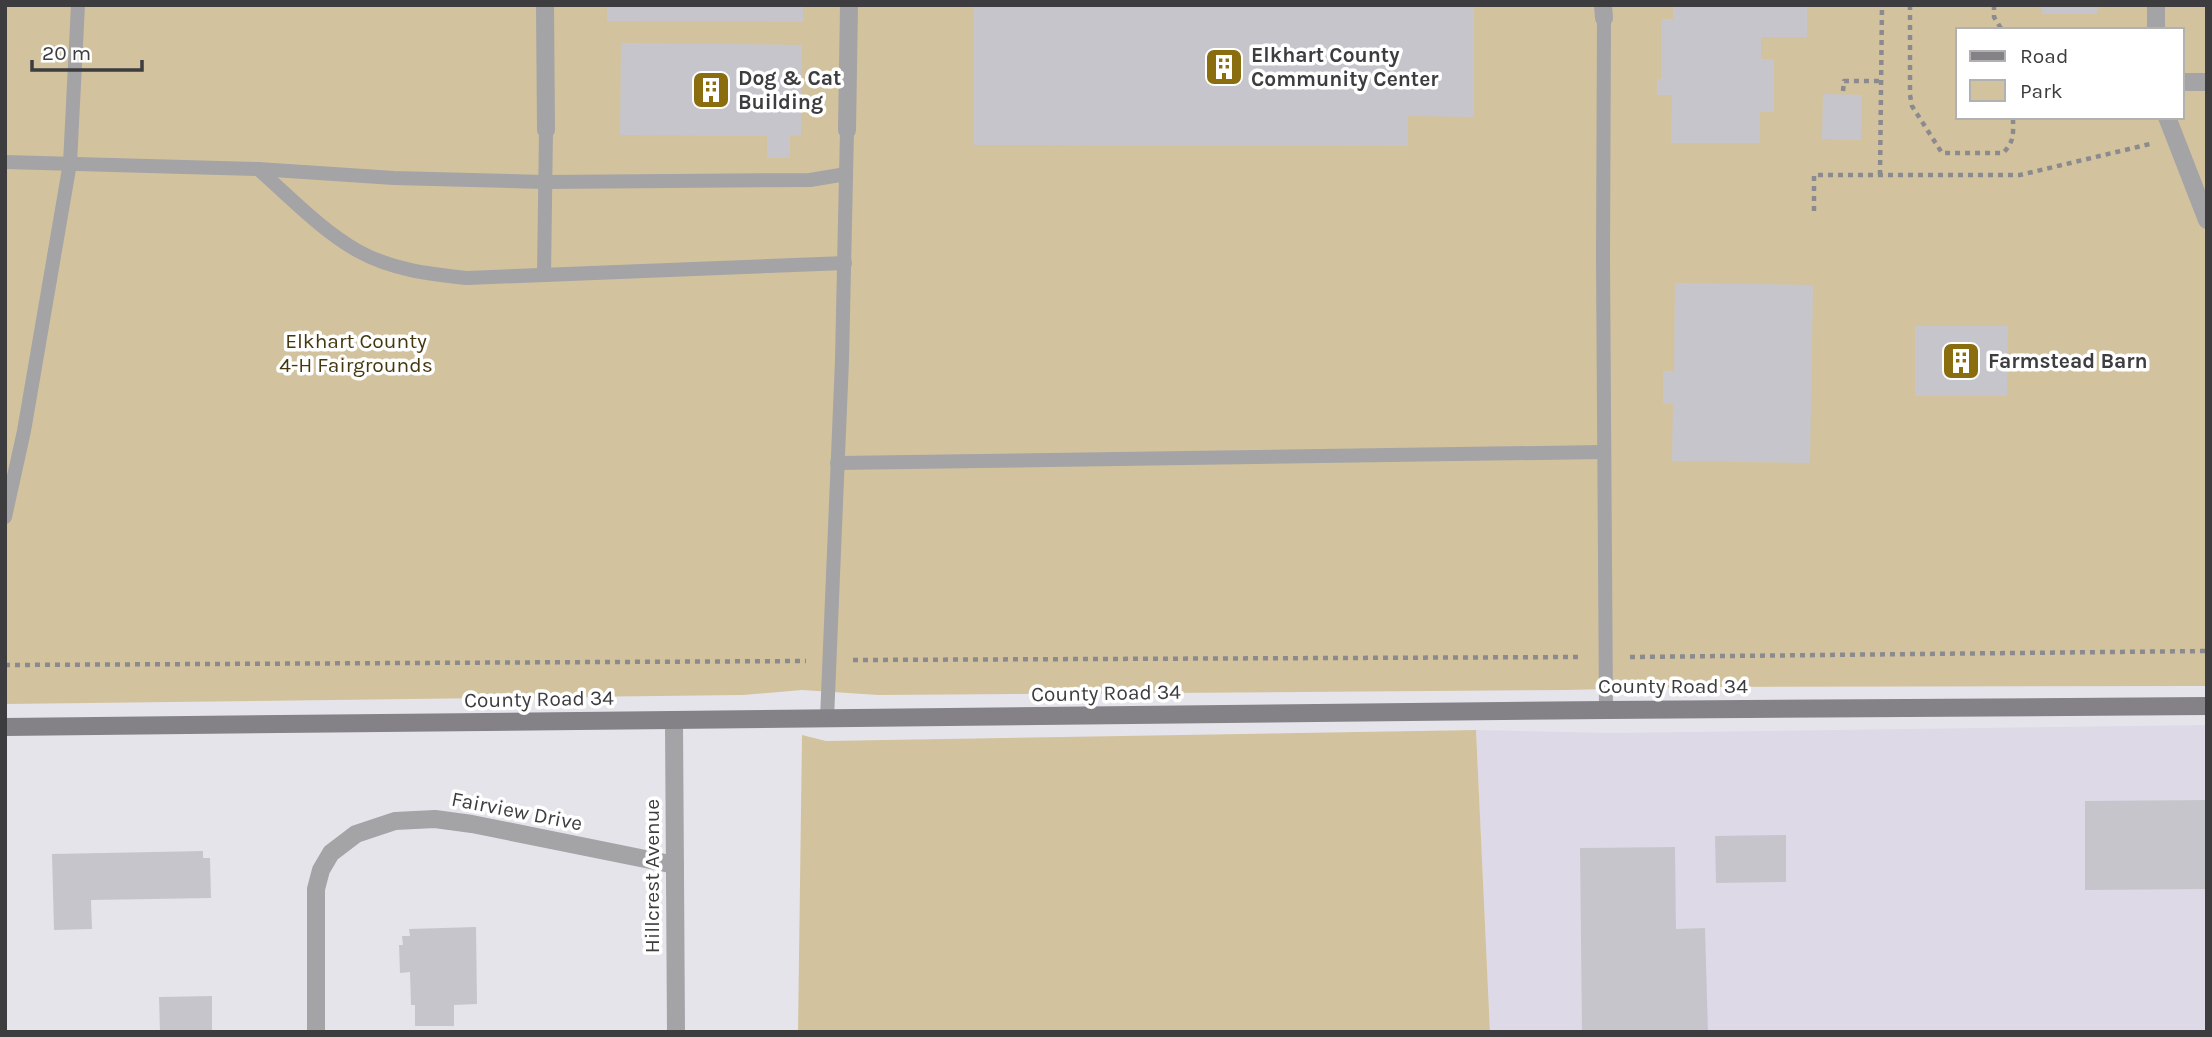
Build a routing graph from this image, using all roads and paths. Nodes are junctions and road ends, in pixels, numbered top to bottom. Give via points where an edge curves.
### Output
1 (78, 5) edge
2 (545, 5) edge
3 (849, 5) edge
4 (1882, 5) edge
5 (1910, 5) edge
6 (1994, 5) edge
7 (2156, 5) edge
8 (1604, 11) edge
9 (2001, 28) edge
10 (2156, 28) edge
11 (1881, 81) junction
12 (2184, 82) edge
13 (2207, 82) edge
14 (1843, 91) dead end
15 (2013, 119) edge
16 (2168, 119) edge
17 (546, 130) joint
18 (847, 130) joint
19 (2175, 138) junction
20 (5, 162) edge
21 (70, 163) junction
22 (258, 169) junction
23 (846, 174) junction
24 (1880, 175) junction
25 (544, 182) junction
26 (1814, 211) dead end
27 (2207, 220) edge
28 (845, 262) junction
29 (544, 275) junction
30 (1604, 452) junction
31 (836, 463) junction
32 (5, 517) edge
33 (2207, 651) edge
34 (1606, 657) junction
35 (830, 660) junction
36 (5, 665) edge
37 (2207, 706) edge
38 (1606, 709) junction
39 (827, 719) junction
40 (674, 721) junction
41 (5, 727) edge
42 (675, 865) junction
43 (316, 1032) edge
44 (677, 1032) edge

1 - 21 lane
2 - 17 street
3 - 18 street
4 - 11 path
5 - 15 path via 1912,106 1942,153 2003,153 2013,136
6 - 9 path
7 - 10 street
8 - 30 lane
11 - 14 path via 1844,81
11 - 24 path
12 - 13 street
16 - 19 street
17 - 25 lane
18 - 23 lane
19 - 24 path via 2021,175
19 - 27 street
20 - 21 lane
21 - 22 lane
21 - 32 lane
22 - 25 lane
22 - 29 lane via 333,234 388,264 424,274 467,278
23 - 25 lane via 810,180
23 - 28 lane
24 - 26 path via 1814,175
25 - 29 lane
28 - 29 lane
28 - 31 lane
30 - 31 lane
30 - 34 lane
31 - 35 lane
33 - 34 path
34 - 35 path
34 - 38 lane
35 - 36 path
35 - 39 lane
37 - 38 street, County Road 34
38 - 39 street, County Road 34
39 - 40 street, County Road 34
40 - 41 street, County Road 34
40 - 42 street, Hillcrest Avenue
42 - 43 street, Fairview Drive via 435,819 395,821 356,834 331,853 316,889
42 - 44 street, Hillcrest Avenue

